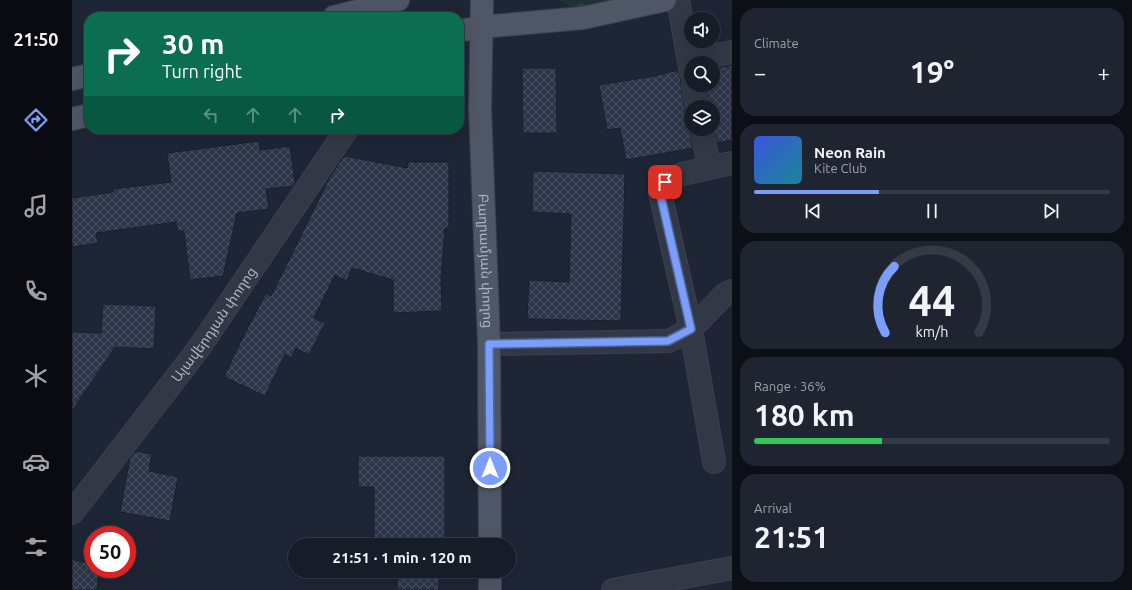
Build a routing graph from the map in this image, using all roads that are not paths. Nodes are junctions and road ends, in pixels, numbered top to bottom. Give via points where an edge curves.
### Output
1 (482, 0) edge
2 (665, 0) edge
3 (678, 0) edge
4 (385, 8) edge
5 (362, 12) edge
6 (480, 27) junction
7 (464, 29) edge
8 (732, 52) edge
9 (688, 56) edge
10 (720, 56) edge
11 (84, 76) edge
12 (72, 80) edge
13 (84, 115) edge
14 (72, 119) edge
15 (344, 134) edge
16 (703, 136) edge
17 (732, 163) edge
18 (709, 168) junction
19 (732, 291) edge
20 (691, 329) junction
21 (489, 344) junction
22 (714, 462) dead end
23 (72, 513) edge
24 (490, 538) edge
25 (732, 568) edge
26 (490, 578) edge
27 (490, 590) edge
28 (613, 590) edge

1 - 6 main road, Բաղրամյան փողոց
2 - 6 main road via 583,18
3 - 9 street
4 - 5 main road
6 - 7 main road
6 - 21 main road, Բաղրամյան փողոց via 480,109
8 - 10 street
11 - 12 main road
13 - 14 main road
15 - 23 street, Ալավերդյան փողոց via 199,348
16 - 18 street
17 - 18 street
18 - 20 street via 682,174 665,182 660,193
19 - 20 street via 725,294
20 - 21 street via 668,341
20 - 22 street
21 - 24 main road, Բաղրամյան փողոց
25 - 28 street
26 - 27 main road

